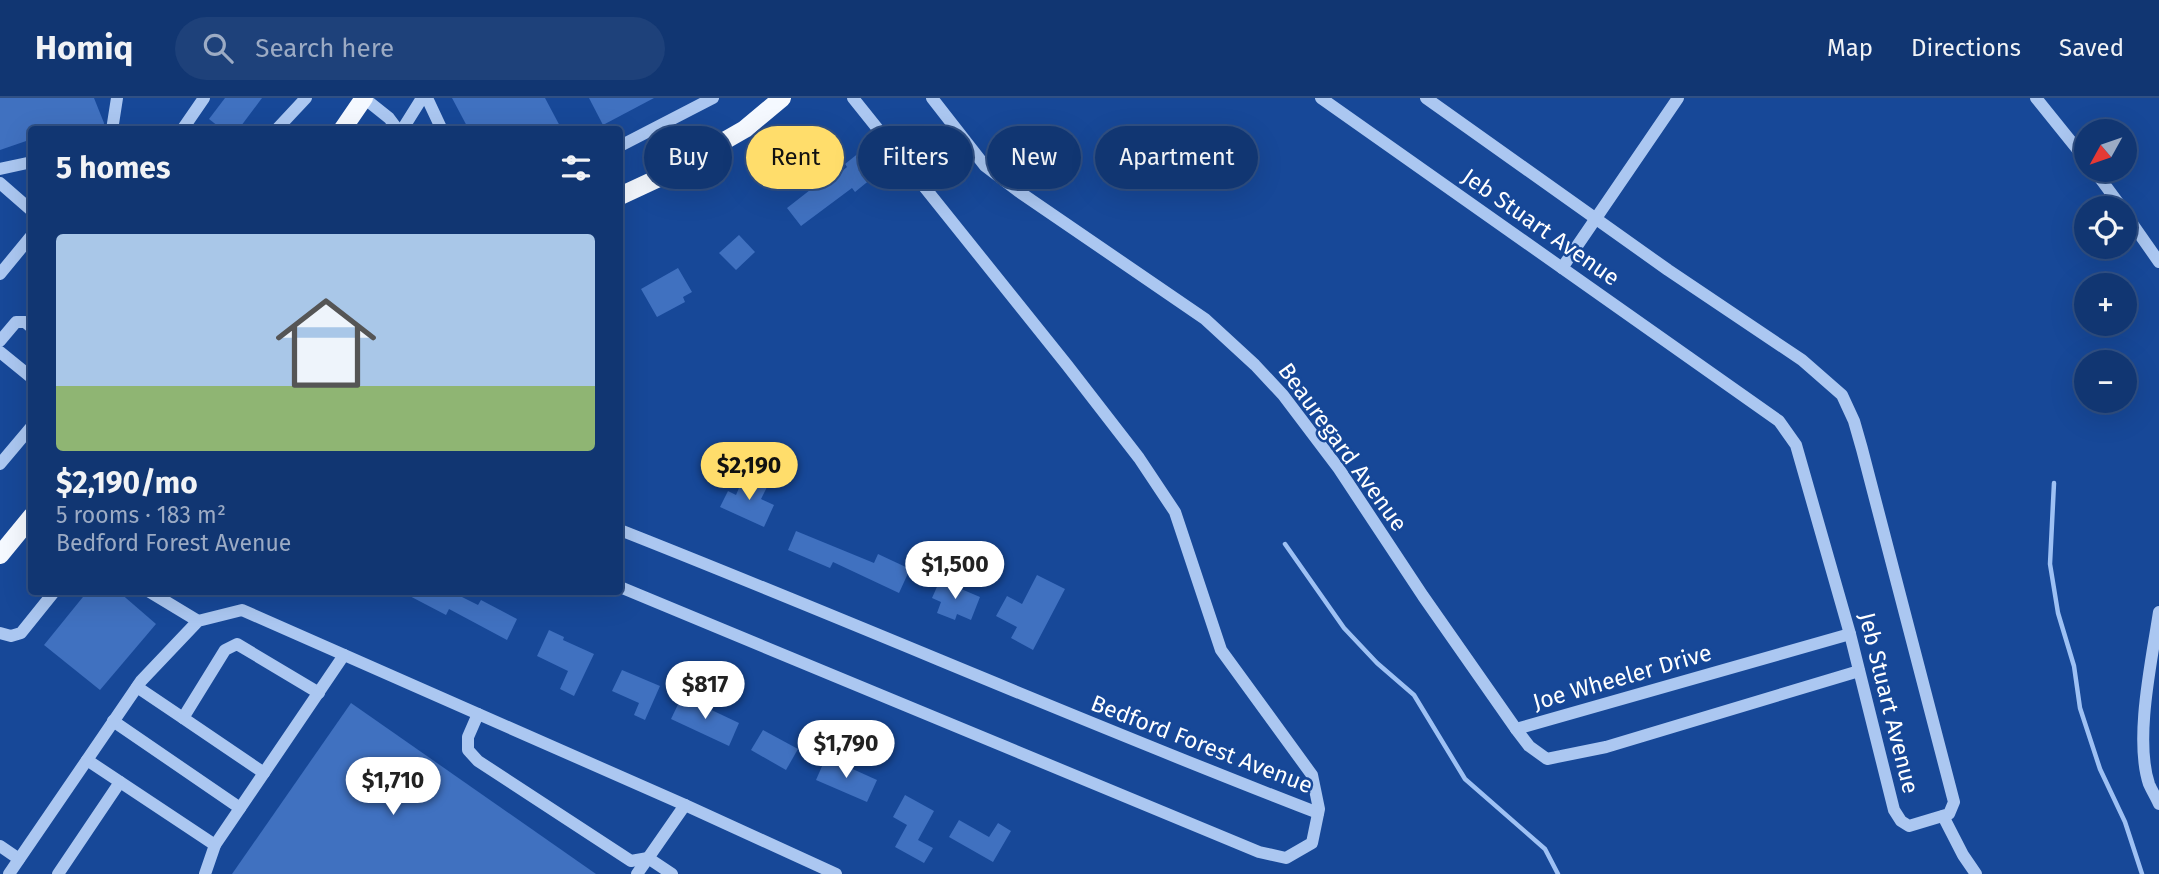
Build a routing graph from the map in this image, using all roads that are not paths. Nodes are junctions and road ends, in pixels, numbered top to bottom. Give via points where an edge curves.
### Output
1 (117, 98) edge
2 (204, 98) edge
3 (306, 98) edge
4 (365, 98) edge
5 (425, 98) edge
6 (713, 98) edge
7 (853, 98) edge
8 (932, 98) edge
9 (1321, 98) edge
10 (1426, 98) edge
11 (1678, 98) edge
12 (2036, 98) edge
13 (775, 100) edge
14 (113, 126) edge
15 (186, 126) edge
16 (280, 126) edge
17 (345, 126) edge
18 (396, 126) edge
19 (403, 126) edge
20 (440, 126) edge
21 (623, 144) edge
22 (2074, 145) edge
23 (28, 163) edge
24 (0, 169) edge
25 (0, 183) edge
26 (623, 195) edge
27 (28, 208) edge
28 (1596, 219) junction
29 (2137, 230) edge
30 (28, 240) edge
31 (2159, 262) edge
32 (1562, 268) junction
33 (0, 274) edge
34 (28, 325) edge
35 (0, 341) edge
36 (0, 352) edge
37 (28, 375) edge
38 (28, 430) edge
39 (5, 451) edge
40 (0, 464) edge
41 (28, 521) edge
42 (623, 531) edge
43 (0, 555) edge
44 (623, 588) edge
45 (52, 595) edge
46 (155, 595) edge
47 (2159, 612) edge
48 (198, 621) junction
49 (0, 633) edge
50 (1850, 634) junction
51 (344, 655) junction
52 (1859, 671) junction
53 (137, 687) junction
54 (318, 693) junction
55 (478, 714) junction
56 (183, 718) junction
57 (113, 721) junction
58 (1516, 729) junction
59 (86, 760) junction
60 (264, 773) junction
61 (120, 782) junction
62 (2159, 804) edge
63 (685, 805) junction
64 (240, 808) junction
65 (1318, 813) junction
66 (1943, 816) junction
67 (215, 845) junction
68 (0, 846) edge
69 (648, 858) junction
70 (19, 859) junction
71 (9, 874) edge
72 (58, 874) edge
73 (205, 874) edge
74 (637, 874) edge
75 (672, 874) edge
76 (835, 874) edge
77 (1976, 874) edge

1 - 14 street
2 - 15 street
3 - 16 street
4 - 17 main road
4 - 18 street
5 - 19 street
5 - 20 street
6 - 21 street
7 - 65 street via 1091,396 1175,512 1221,650 1312,775
8 - 58 street, Beauregard Avenue via 985,166 1205,319 1283,394
9 - 32 street, Jeb Stuart Avenue
10 - 28 street, Jeb Stuart Avenue
11 - 28 street
12 - 22 street
13 - 26 main road via 745,129
23 - 24 street
25 - 27 street
28 - 32 street
28 - 66 street, Jeb Stuart Avenue via 1802,359 1842,395 1862,449 1954,802
29 - 31 street
30 - 33 street
32 - 50 street, Jeb Stuart Avenue via 1779,421 1797,445
34 - 35 street via 16,322
36 - 37 street
38 - 39 street
39 - 40 street
41 - 43 main road
42 - 65 street, Bedford Forest Avenue
44 - 65 street, Bedford Forest Avenue via 1259,852 1286,858 1312,843
45 - 49 street via 21,633
46 - 48 street
47 - 62 street via 2144,749 2149,783
48 - 51 street via 242,610
48 - 53 street
50 - 52 street, Jeb Stuart Avenue
50 - 58 street, Joe Wheeler Drive
51 - 54 street
51 - 55 street
52 - 58 street, Joe Wheeler Drive via 1606,747 1547,759
52 - 66 street, Jeb Stuart Avenue via 1894,810 1909,826
53 - 56 street
53 - 57 street
54 - 56 street via 246,648 231,645
54 - 60 street
55 - 63 street
55 - 69 street via 468,750 478,761 631,861
56 - 60 street
57 - 59 street
57 - 64 street
59 - 61 street
59 - 70 street
60 - 64 street
61 - 67 street
61 - 72 street
63 - 69 street
63 - 76 street
64 - 67 street
66 - 77 street
67 - 73 street
68 - 70 street
69 - 74 street
69 - 75 street
70 - 71 street

